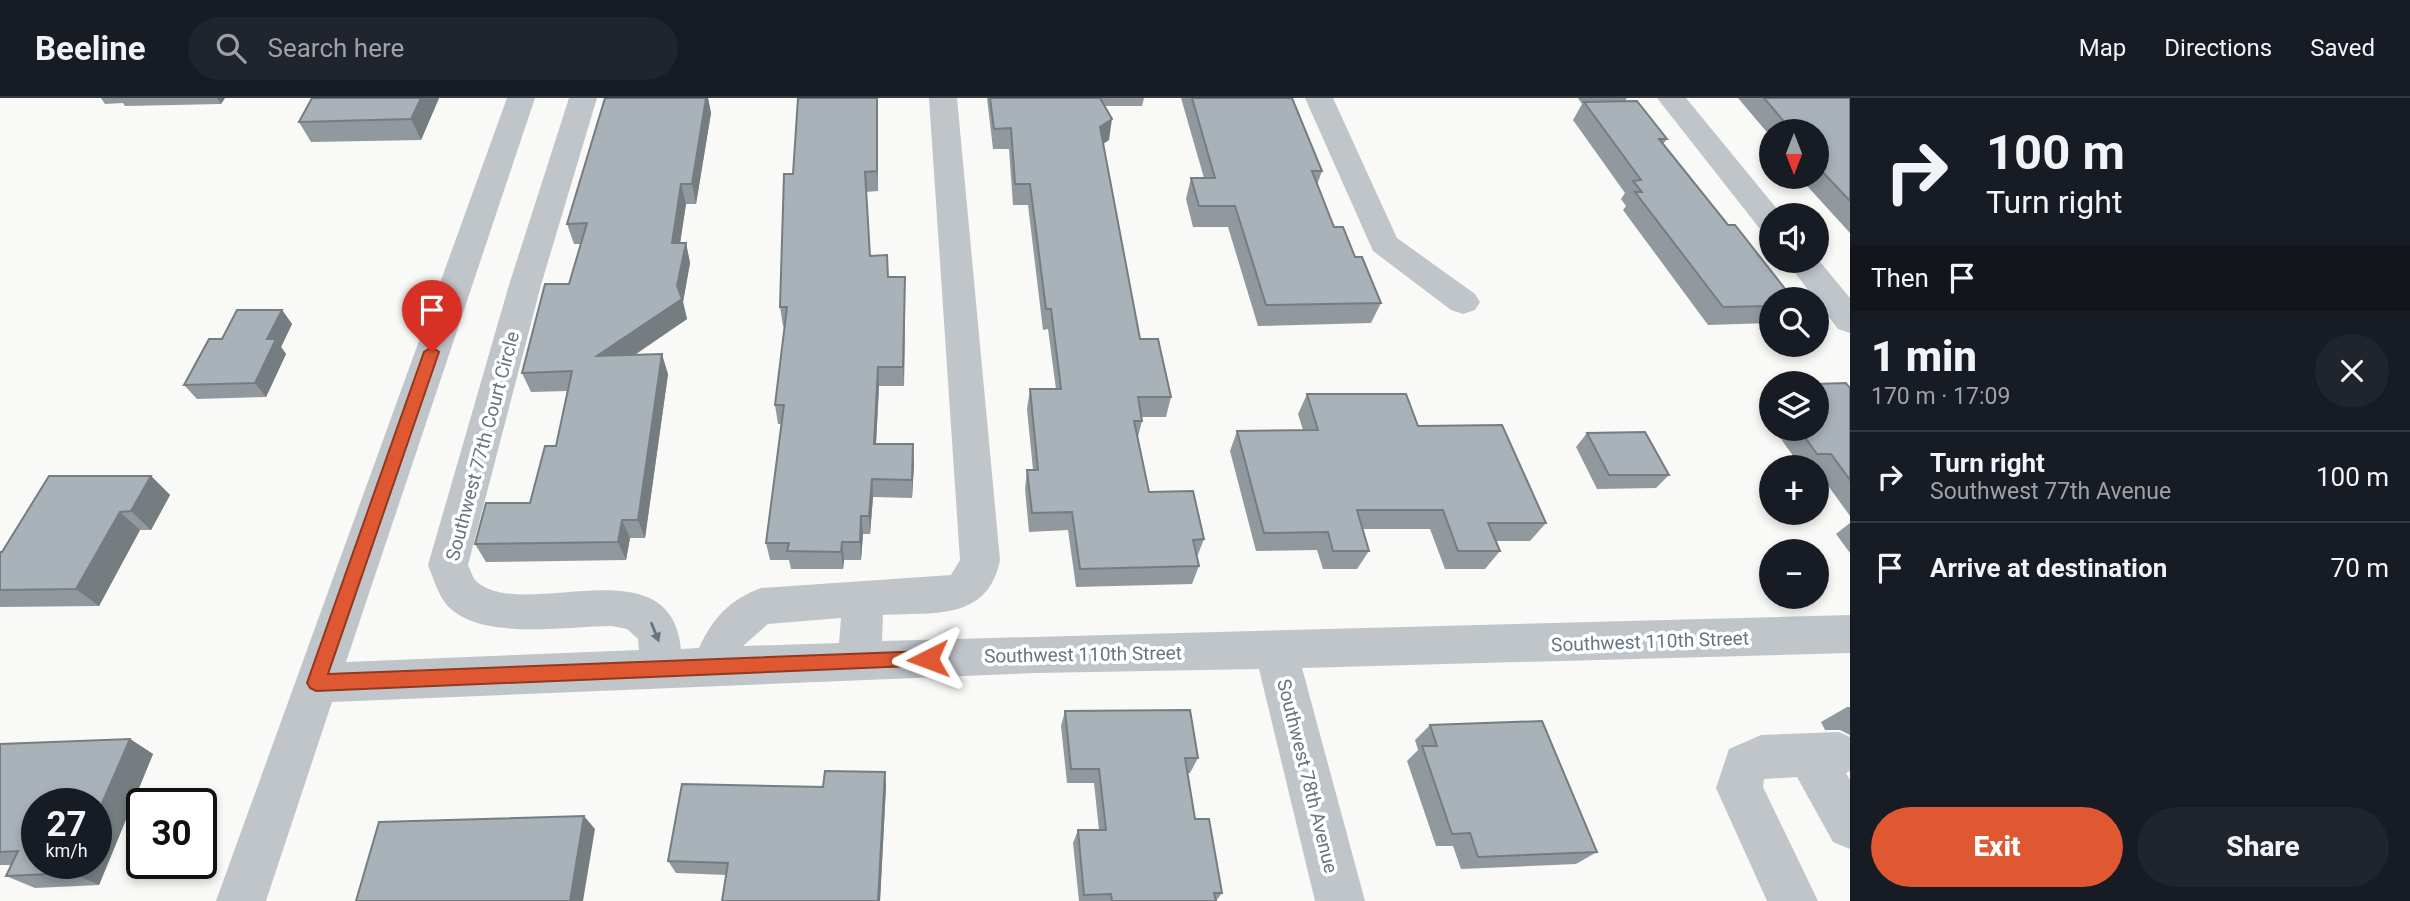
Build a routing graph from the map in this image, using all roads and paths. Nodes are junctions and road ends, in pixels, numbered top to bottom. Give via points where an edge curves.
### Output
1 (521, 98) edge
2 (583, 98) edge
3 (943, 98) edge
4 (1319, 98) edge
5 (1671, 98) edge
6 (1759, 207) edge
7 (1812, 273) edge
8 (1463, 302) dead end
9 (1850, 321) edge
10 (875, 597) junction
11 (1850, 634) edge
12 (1276, 650) junction
13 (859, 663) junction
14 (711, 669) junction
15 (660, 671) junction
16 (316, 683) junction
17 (1850, 825) edge
18 (241, 901) edge
19 (1340, 901) edge
20 (1793, 901) edge

1 - 16 street
2 -> 15 street, Southwest 77th Court Circle via 448,565 451,583 462,597 478,606 624,611 650,620 657,630
3 - 10 street via 980,560 971,584 959,592
4 - 8 street via 1384,244
5 - 6 street
7 - 9 street
10 - 13 street
10 - 14 street via 761,606 741,617 726,633
11 - 12 street, Southwest 110th Street
12 - 13 street, Southwest 110th Street via 1035,654
12 - 19 street, Southwest 78th Avenue
13 - 14 street, Southwest 110th Street
14 - 15 street, Southwest 110th Street
15 - 16 street, Southwest 110th Street
16 - 18 street
17 - 20 street via 1824,754 1761,757 1745,765 1739,788

